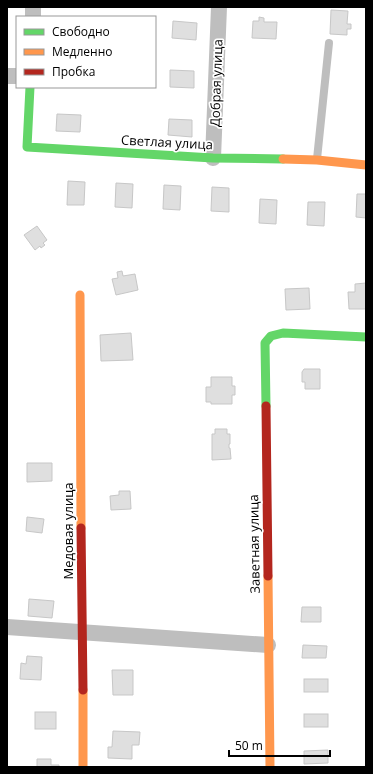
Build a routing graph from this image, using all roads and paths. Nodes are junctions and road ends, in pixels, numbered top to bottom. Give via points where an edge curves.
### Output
1 (219, 7) edge
2 (329, 43) dead end
3 (30, 88) edge
4 (213, 158) junction
5 (317, 160) junction
6 (366, 165) edge
7 (80, 295) dead end
8 (366, 337) edge
9 (7, 627) edge
10 (82, 632) junction
11 (268, 645) junction
12 (83, 767) edge
13 (270, 767) edge

1 - 4 street, Добрая улица
2 - 5 lane
3 - 4 street, Светлая улица via 27,147
4 - 5 street, Светлая улица
5 - 6 street, Светлая улица
7 - 10 street, Медовая улица
8 - 11 street, Заветная улица via 283,333 271,336 265,343
9 - 10 street
10 - 11 street
10 - 12 street, Медовая улица
11 - 13 street, Заветная улица

